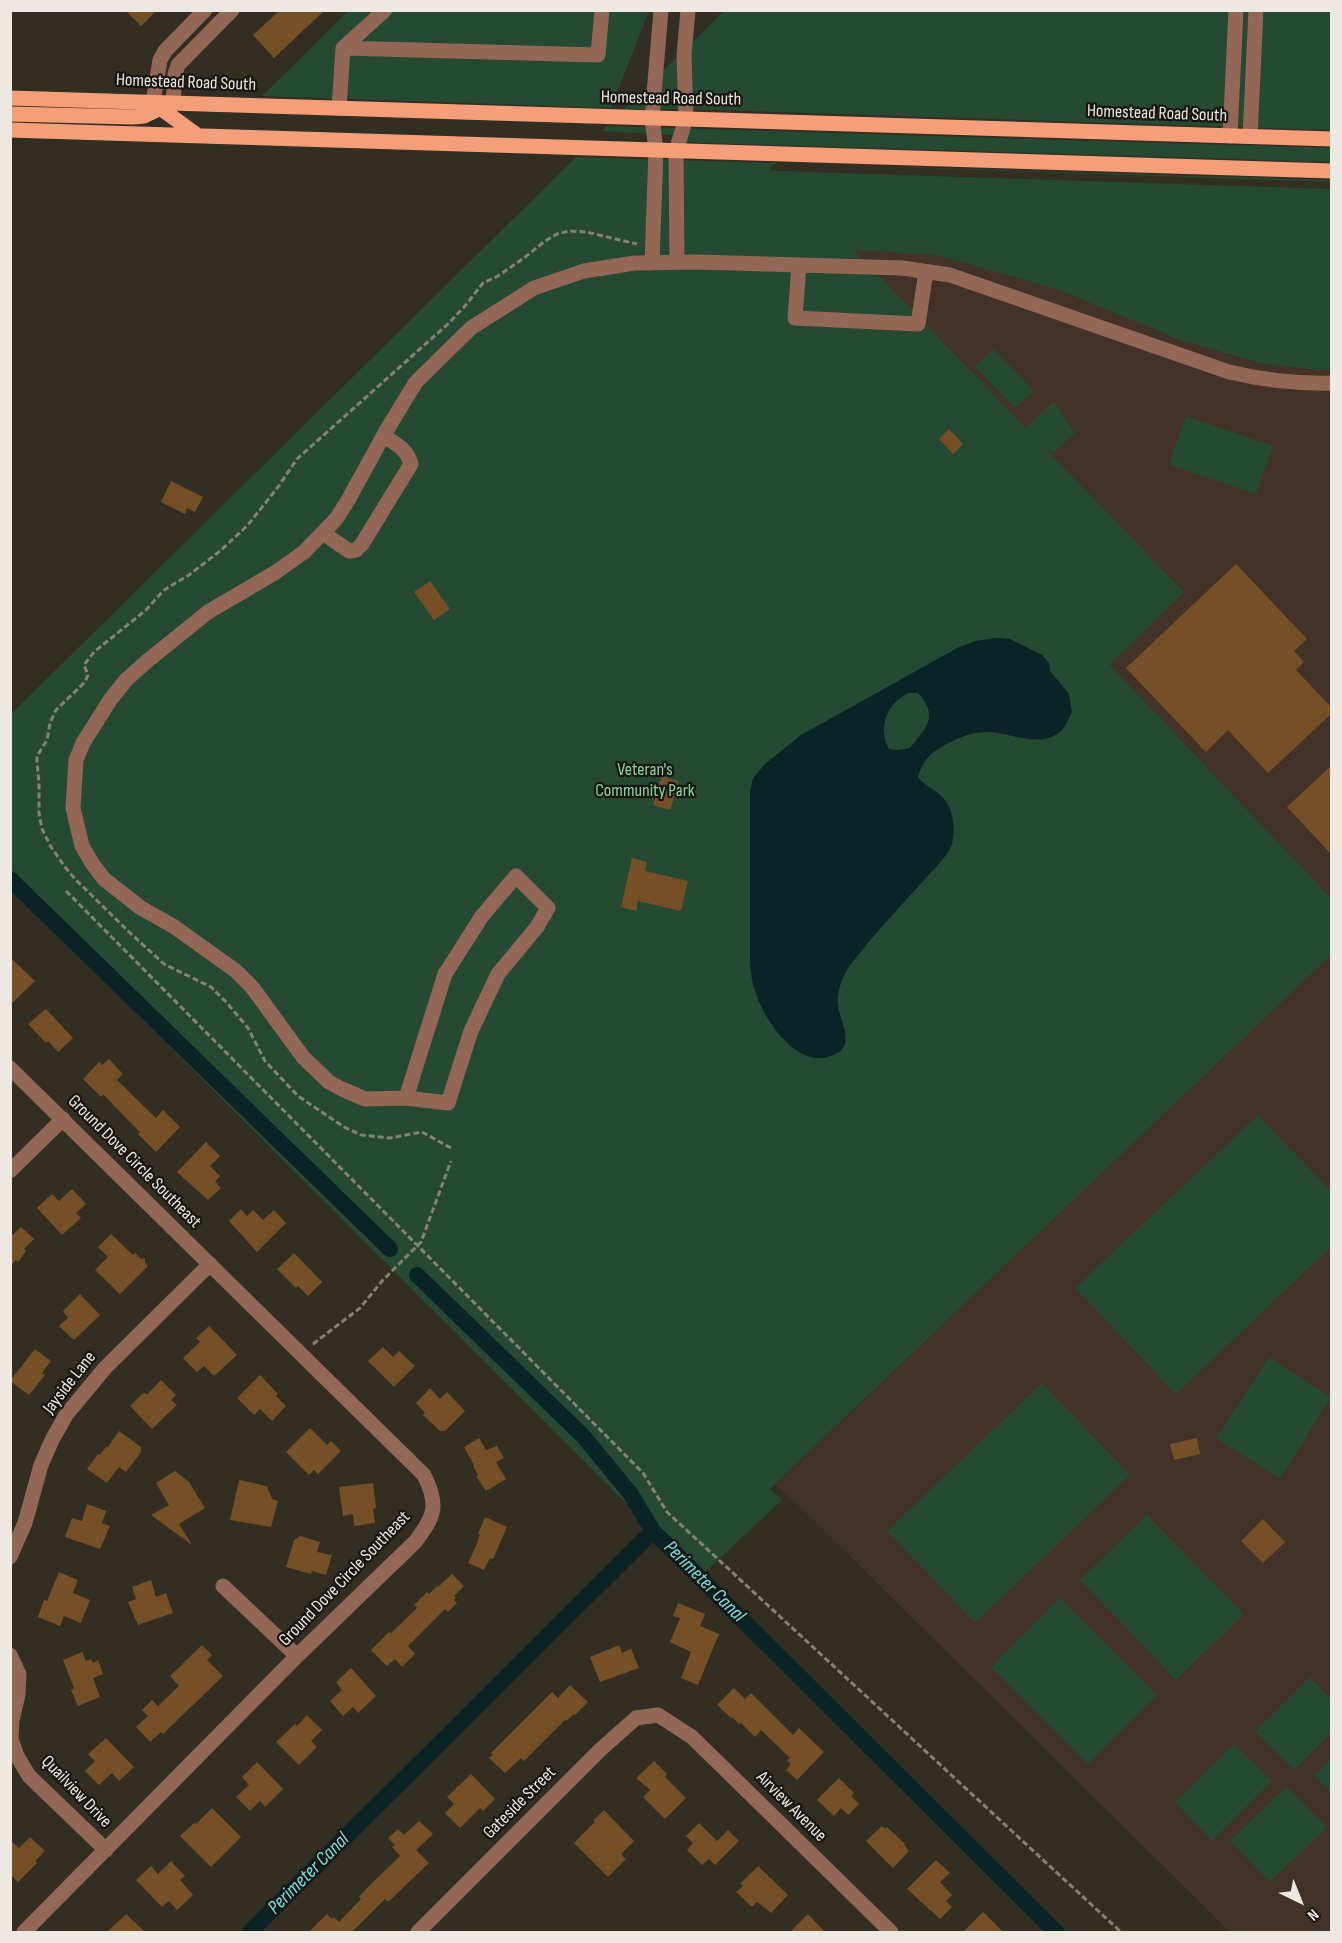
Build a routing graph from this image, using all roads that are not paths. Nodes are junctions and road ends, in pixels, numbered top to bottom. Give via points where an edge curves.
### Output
1 (206, 10) edge
2 (232, 10) edge
3 (385, 10) edge
4 (602, 10) edge
5 (661, 10) edge
6 (688, 10) edge
7 (1236, 10) edge
8 (1256, 10) edge
9 (219, 23) junction
10 (343, 48) junction
11 (10, 98) edge
12 (162, 104) junction
13 (339, 108) junction
14 (10, 114) edge
15 (652, 118) junction
16 (686, 118) junction
17 (10, 130) edge
18 (197, 135) junction
19 (1230, 136) junction
20 (1250, 136) junction
21 (1332, 139) edge
22 (656, 150) junction
23 (676, 151) junction
24 (1332, 171) edge
25 (677, 262) junction
26 (652, 263) junction
27 (799, 265) junction
28 (926, 272) junction
29 (1332, 383) edge
30 (384, 435) junction
31 (323, 533) junction
32 (10, 1068) edge
33 (406, 1098) junction
34 (63, 1119) junction
35 (10, 1171) edge
36 (210, 1264) junction
37 (10, 1557) edge
38 (223, 1586) dead end
39 (10, 1655) edge
40 (297, 1656) junction
41 (658, 1715) joint
42 (106, 1850) junction
43 (24, 1932) edge
44 (418, 1932) edge
45 (891, 1932) edge

1 - 9 street
1 - 12 street via 160,60
2 - 9 street
3 - 10 street
4 - 10 street via 598,55
5 - 15 street
6 - 16 street via 684,55
7 - 19 street
8 - 20 street
9 - 12 street via 178,65
10 - 13 street
11 - 12 main road, Homestead Road South
12 - 13 main road, Homestead Road South
12 - 14 main road via 144,116 133,117
12 - 18 main road
13 - 15 main road, Homestead Road South
15 - 16 main road, Homestead Road South
15 - 22 street
16 - 19 main road, Homestead Road South
16 - 23 street
17 - 18 main road
18 - 22 main road
19 - 20 main road, Homestead Road South
20 - 21 main road, Homestead Road South
22 - 23 main road
22 - 26 street
23 - 24 main road
23 - 25 street
25 - 26 street
25 - 27 street
26 - 30 street via 584,271 534,288 488,316 416,382
27 - 28 street
27 - 28 street via 795,318 918,324
28 - 29 street via 950,275 1229,372 1307,384
30 - 31 street via 347,502
30 - 31 street via 401,447 411,464 362,544 349,551
31 - 33 street via 276,572 208,612 126,680 82,742 76,760 73,808 82,846 104,879 236,971 303,1057 329,1082 364,1099
32 - 34 street, Ground Dove Circle Southeast
33 - 33 street via 445,974 482,916 516,876 548,908 498,974 471,1031 448,1103
34 - 35 street
34 - 36 street, Ground Dove Circle Southeast
36 - 37 street, Jayside Lane via 105,1368 66,1415 41,1465 25,1523
36 - 40 street, Ground Dove Circle Southeast via 424,1474 432,1492 433,1510 415,1542
38 - 40 street
39 - 42 street, Quailview Drive via 19,1674 11,1739 18,1756 29,1776
40 - 42 street, Ground Dove Circle Southeast
41 - 44 street, Gateside Street via 636,1718 600,1750
41 - 45 street, Airview Avenue via 692,1737
42 - 43 street, Ground Dove Circle Southeast

